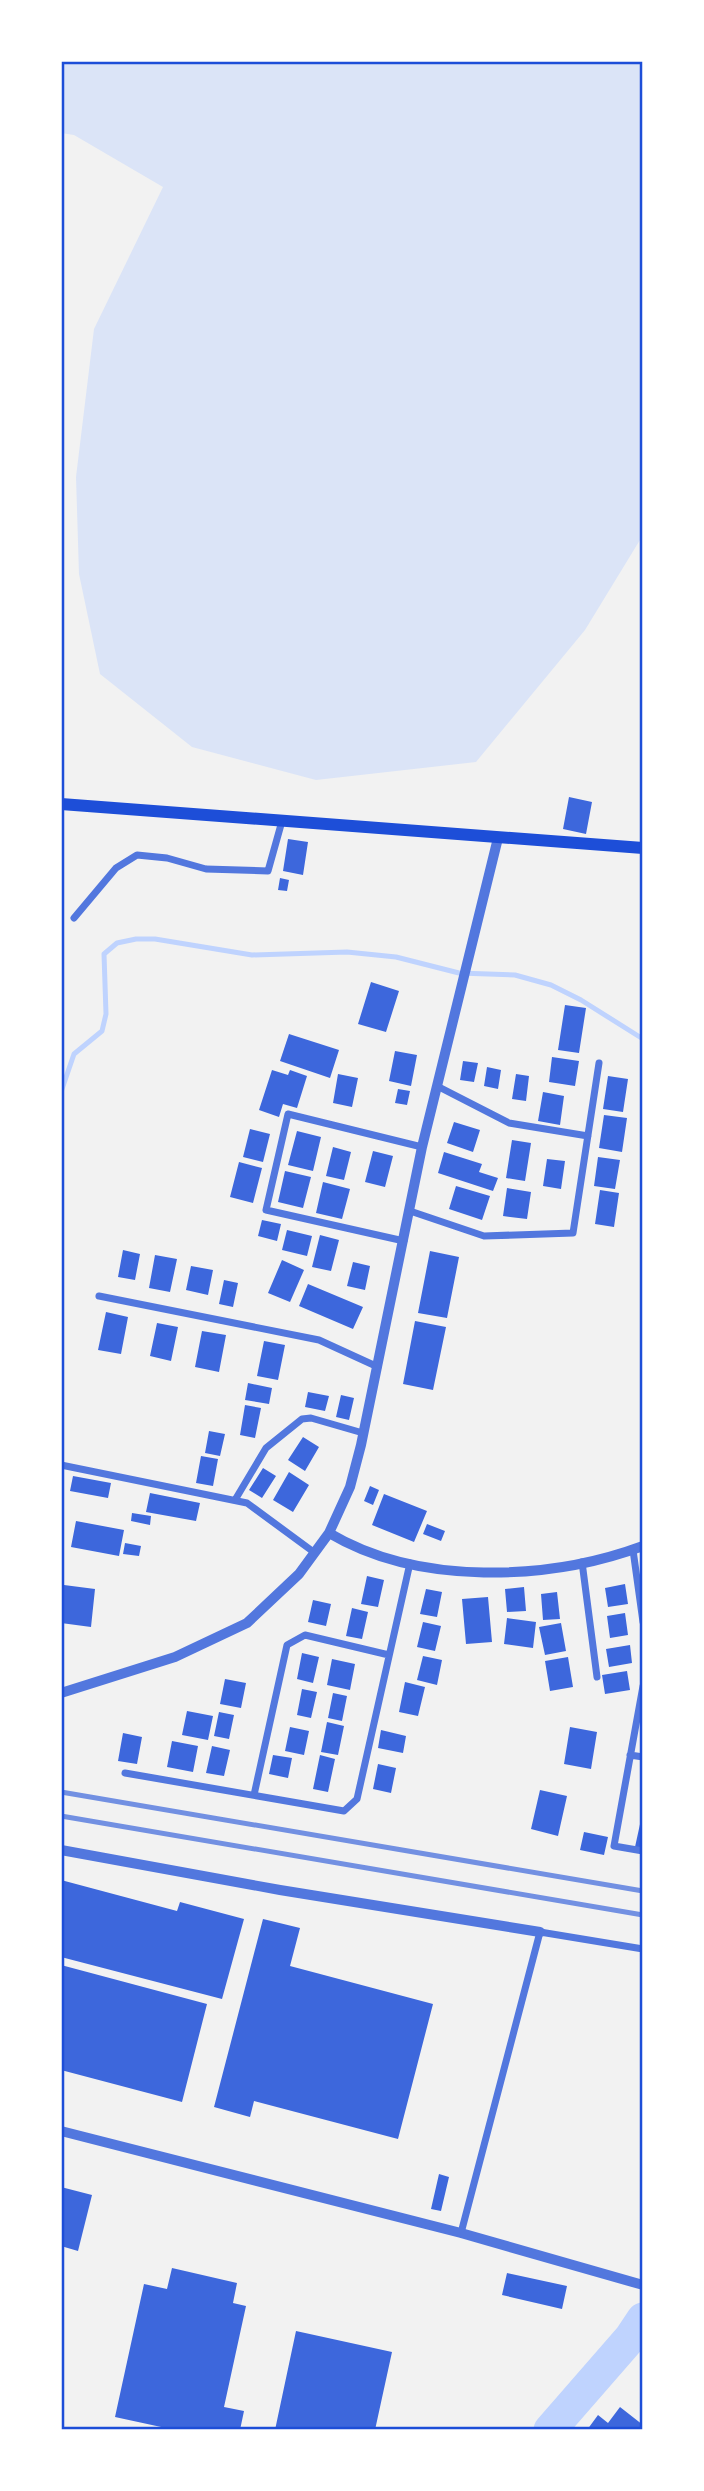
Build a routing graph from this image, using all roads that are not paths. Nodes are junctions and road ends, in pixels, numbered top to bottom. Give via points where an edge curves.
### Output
1 (61, 804) edge
2 (282, 821) junction
3 (498, 838) junction
4 (643, 848) edge
5 (74, 918) dead end
6 (599, 1063) dead end
7 (437, 1086) junction
8 (588, 1136) junction
9 (422, 1147) junction
10 (410, 1211) junction
11 (404, 1241) junction
12 (99, 1296) dead end
13 (378, 1367) junction
14 (363, 1433) junction
15 (61, 1465) edge
16 (235, 1500) junction
17 (329, 1534) junction
18 (638, 1548) edge
19 (315, 1553) junction
20 (582, 1562) junction
21 (410, 1563) junction
22 (643, 1622) edge
23 (389, 1655) junction
24 (597, 1676) dead end
25 (643, 1686) edge
26 (61, 1693) edge
27 (630, 1755) junction
28 (643, 1757) edge
29 (125, 1773) dead end
30 (254, 1796) junction
31 (61, 1850) edge
32 (643, 1851) edge
33 (540, 1932) junction
34 (643, 1949) edge
35 (61, 2131) edge
36 (461, 2233) junction
37 (643, 2285) edge

1 - 2 main road
2 - 3 main road
2 - 5 street via 268,871 206,869 137,855 116,868
3 - 4 main road
3 - 7 street
6 - 8 street
7 - 8 street via 509,1123
7 - 9 street
8 - 10 street via 573,1233 484,1236
9 - 10 street
9 - 11 street via 288,1114 266,1210
10 - 11 street
11 - 13 street
12 - 13 street via 319,1340
13 - 14 street
14 - 16 street via 302,1419 266,1448
14 - 17 street via 350,1487
15 - 16 street
16 - 19 street via 247,1503
17 - 19 street
17 - 21 street via 372,1555
18 - 20 street
18 - 22 street
19 - 26 street via 247,1623 175,1657
20 - 21 street via 548,1569 466,1573
20 - 24 street
21 - 23 street
23 - 30 street via 356,1799 344,1811
23 - 30 street via 305,1635 287,1645
25 - 27 street
27 - 28 street
27 - 32 street via 614,1846
29 - 30 street
31 - 33 street
33 - 34 street
33 - 36 street
35 - 36 street
36 - 37 street

